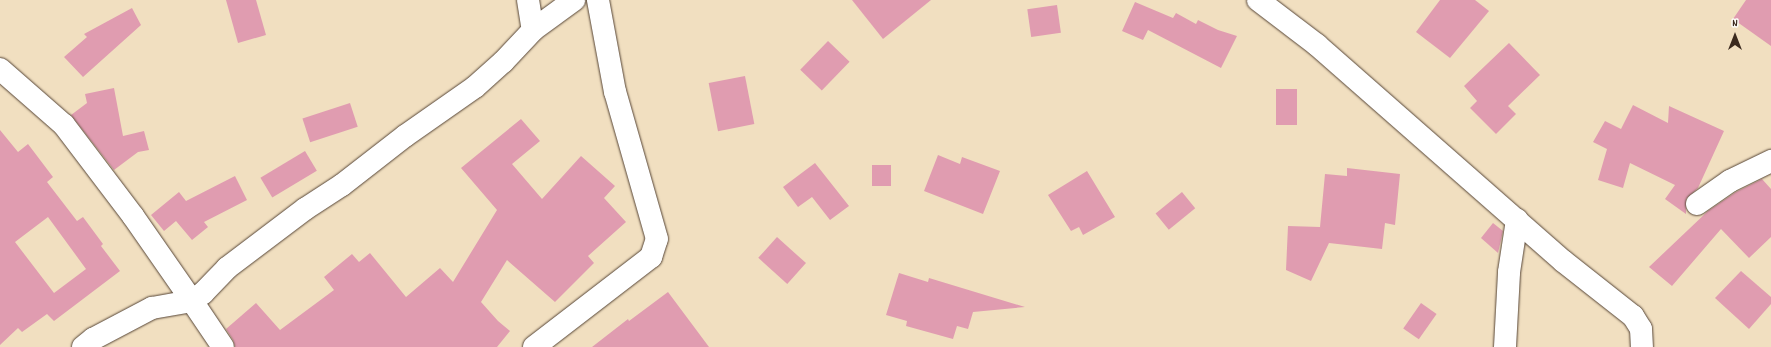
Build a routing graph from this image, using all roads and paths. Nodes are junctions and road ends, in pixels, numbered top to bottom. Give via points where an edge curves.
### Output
1 (528, 0) edge
2 (574, 0) edge
3 (598, 0) edge
4 (1258, 0) edge
5 (533, 30) junction
6 (0, 69) edge
7 (1771, 162) edge
8 (1697, 204) dead end
9 (1517, 220) junction
10 (192, 301) junction
11 (84, 347) edge
12 (223, 347) edge
13 (534, 347) edge
14 (1505, 347) edge
15 (1642, 347) edge

1 - 5 street
2 - 5 street
3 - 13 street via 615,92 657,239 651,257
4 - 9 street via 1317,45
5 - 10 street via 475,87 342,185 305,209 227,268 203,294
6 - 10 street via 64,125 133,216
7 - 8 street via 1730,181
9 - 14 street via 1508,277
9 - 15 street via 1562,260 1634,316 1641,329
10 - 11 street via 152,308
10 - 12 street

